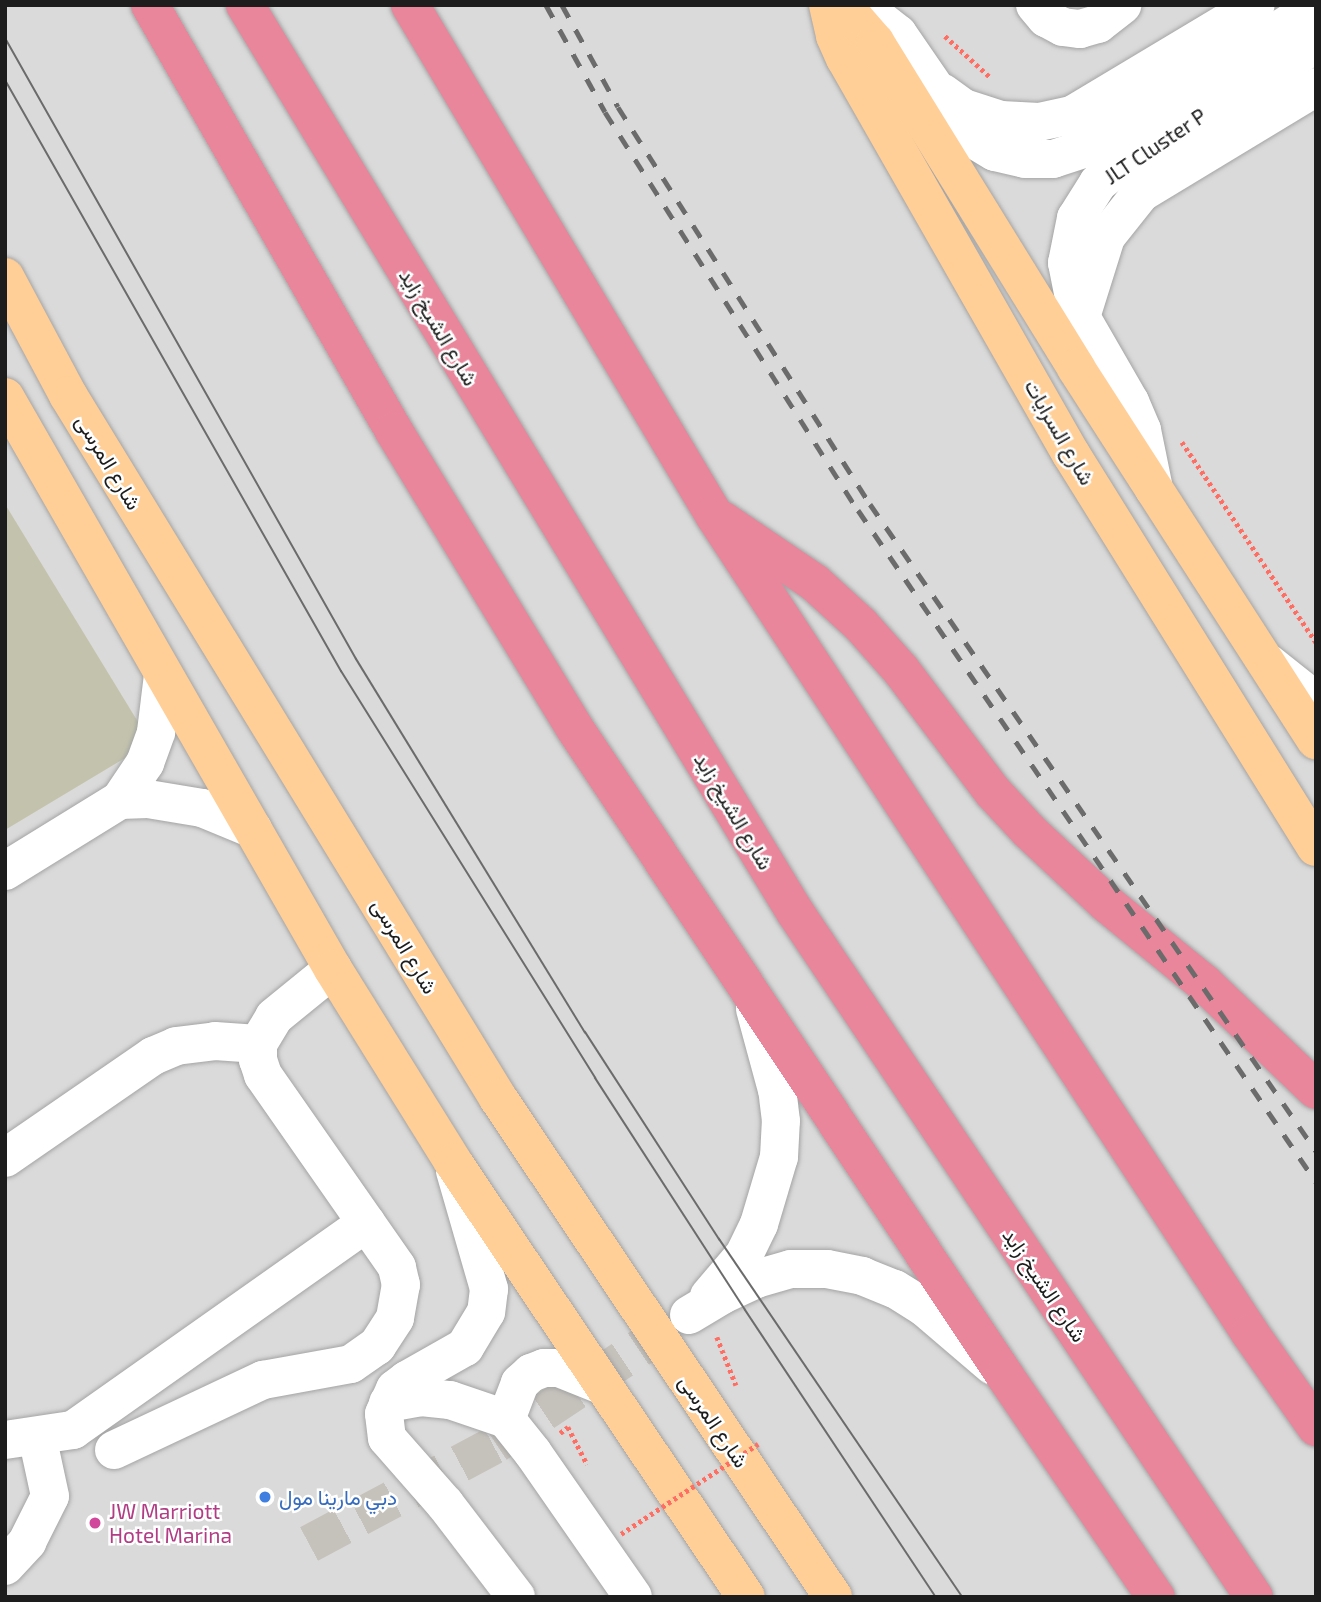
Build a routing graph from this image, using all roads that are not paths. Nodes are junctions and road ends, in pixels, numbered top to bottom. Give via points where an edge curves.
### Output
1 (150, 5) edge
2 (245, 5) edge
3 (410, 5) edge
4 (828, 5) edge
5 (843, 5) edge
6 (861, 5) edge
7 (1035, 5) edge
8 (1122, 5) edge
9 (1256, 5) edge
10 (1316, 7) edge
11 (1316, 44) edge
12 (933, 86) junction
13 (1316, 87) edge
14 (5, 277) edge
15 (5, 313) edge
16 (1081, 317) junction
17 (68, 395) junction
18 (5, 397) edge
19 (19, 438) edge
20 (1154, 489) junction
21 (714, 515) junction
22 (1264, 659) junction
23 (163, 675) junction
24 (1316, 701) edge
25 (1316, 740) edge
26 (120, 800) junction
27 (253, 829) junction
28 (1316, 847) edge
29 (5, 871) edge
30 (333, 969) junction
31 (749, 990) junction
32 (1261, 1034) junction
33 (258, 1044) junction
34 (1316, 1090) edge
35 (1316, 1114) edge
36 (5, 1158) edge
37 (453, 1163) junction
38 (366, 1223) junction
39 (1005, 1376) junction
40 (601, 1385) junction
41 (388, 1403) junction
42 (506, 1419) junction
43 (1316, 1427) edge
44 (21, 1438) edge
45 (114, 1450) dead end
46 (5, 1566) edge
47 (516, 1597) edge
48 (633, 1597) edge
49 (746, 1597) edge
50 (833, 1597) edge
51 (1156, 1597) edge
52 (1254, 1597) edge

1 - 31 highway via 483,580 668,872
2 - 52 highway, شارع الشيخ زايد via 795,912
3 - 21 highway
4 - 28 main road, شارع السرايات via 845,58 1071,454
5 - 20 main road via 875,42
6 - 12 street, JLT Cluster P via 898,34
7 - 8 street via 1062,27 1080,29 1098,24
9 - 12 street via 1072,114 1039,122 1000,120 964,108
10 - 12 street, JLT Cluster P via 1110,135 1053,159 995,152 968,136
11 - 16 street, JLT Cluster P via 1131,157 1098,183 1076,218 1069,240 1069,286
13 - 16 street via 1141,193 1106,237
14 - 17 main road, شارع المرسى
15 - 17 main road
16 - 20 street, JLT Cluster P via 1130,402 1144,439
17 - 50 main road, شارع المرسى via 498,1098
18 - 19 main road
19 - 23 main road
20 - 22 main road
21 - 32 highway via 815,583 861,625 1029,831 1096,895
21 - 43 highway
22 - 24 street
22 - 25 main road
23 - 26 street via 156,732 145,763
23 - 27 main road
26 - 27 street via 148,799 202,808
26 - 29 street
27 - 30 main road
30 - 33 street via 274,1017
30 - 37 main road
31 - 39 highway
31 - 39 street via 777,1090 779,1157 771,1191 744,1255 689,1315 757,1279 791,1269 827,1269 895,1289 925,1308
32 - 34 highway
32 - 35 highway
33 - 36 street via 215,1041 176,1046 153,1056
33 - 38 street via 263,1075
37 - 40 main road
37 - 41 street via 489,1289 486,1312 465,1347 407,1380
38 - 44 street via 73,1430
38 - 45 street via 397,1267 401,1285 400,1302 387,1333 364,1358 336,1368 263,1380
39 - 51 highway
40 - 42 street via 559,1368 544,1368 520,1383
40 - 49 main road
41 - 42 street via 421,1397 450,1400
41 - 47 street via 384,1414 387,1438
42 - 48 street
44 - 46 street via 50,1496 27,1542

